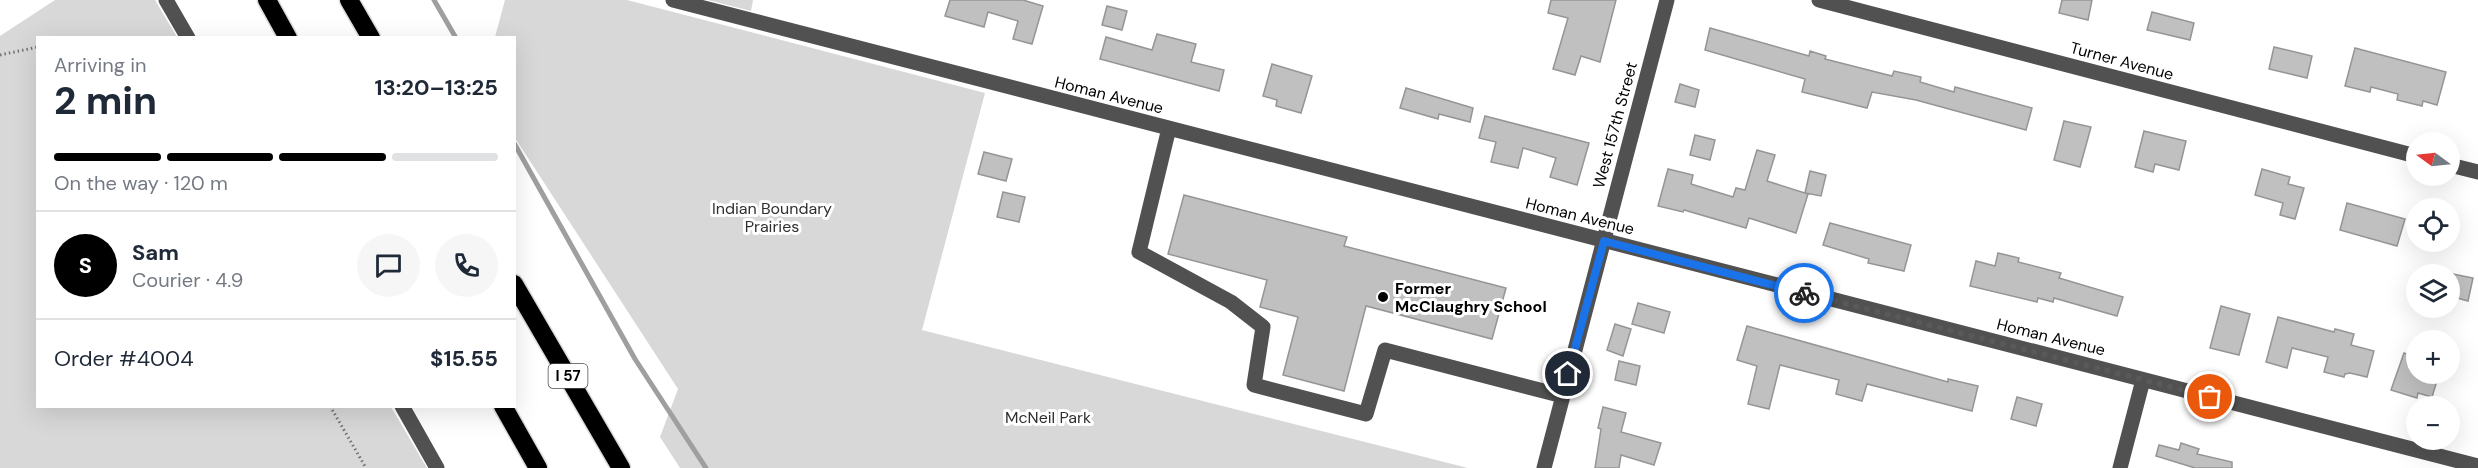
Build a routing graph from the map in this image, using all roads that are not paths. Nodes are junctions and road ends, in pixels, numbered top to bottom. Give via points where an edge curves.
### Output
1 (166, 0) edge
2 (267, 0) edge
3 (349, 0) edge
4 (673, 0) edge
5 (1667, 0) edge
6 (1819, 0) edge
7 (187, 36) edge
8 (287, 36) edge
9 (370, 36) edge
10 (1169, 128) junction
11 (2406, 153) edge
12 (2460, 168) edge
13 (2478, 172) edge
14 (1604, 241) junction
15 (516, 287) edge
16 (2144, 380) junction
17 (1563, 396) junction
18 (403, 408) edge
19 (503, 408) edge
20 (2478, 466) edge
21 (437, 468) edge
22 (538, 468) edge
23 (621, 468) edge
24 (1544, 468) edge
25 (2120, 468) edge

1 - 7 street
2 - 8 highway
3 - 9 highway
4 - 10 street, Homan Avenue
5 - 14 street, West 157th Street
6 - 11 street, Turner Avenue
10 - 14 street, Homan Avenue
10 - 17 street via 1138,252 1231,302 1263,327 1254,385 1366,414 1385,350
12 - 13 street
14 - 16 street, Homan Avenue
14 - 17 street, West 157th Street
15 - 23 highway, I 57
16 - 20 street, Homan Avenue
16 - 25 street
17 - 24 street, West 157th Street
18 - 21 street
19 - 22 highway

